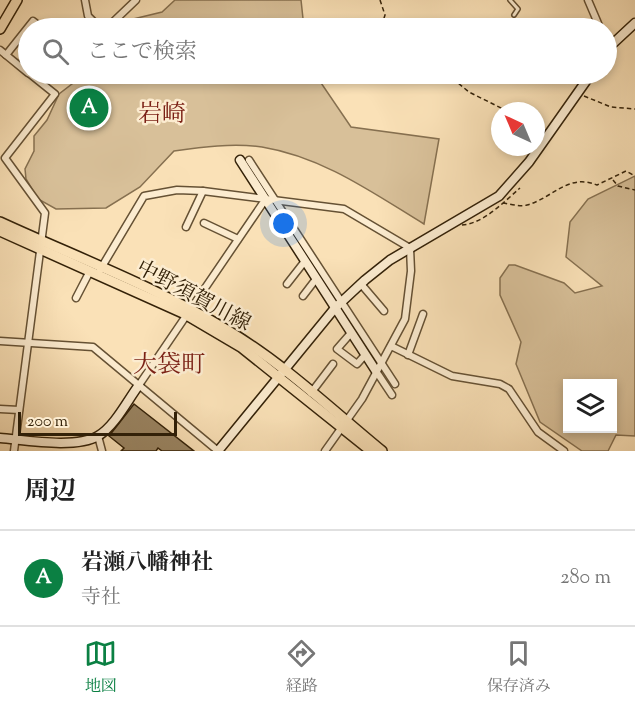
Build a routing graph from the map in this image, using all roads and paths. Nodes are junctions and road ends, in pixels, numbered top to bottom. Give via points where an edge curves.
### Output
1 (17, 0) edge
2 (85, 0) edge
3 (136, 0) edge
4 (380, 0) edge
5 (510, 0) edge
6 (588, 0) edge
7 (514, 15) dead end
8 (90, 18) edge
9 (117, 18) edge
10 (384, 18) edge
11 (596, 18) edge
12 (635, 23) edge
13 (0, 29) edge
14 (617, 39) edge
15 (18, 40) edge
16 (0, 50) edge
17 (6, 55) junction
18 (18, 64) edge
19 (42, 84) edge
20 (460, 84) edge
21 (584, 84) edge
22 (578, 93) junction
23 (491, 103) edge
24 (635, 109) edge
25 (545, 129) edge
26 (550, 134) junction
27 (244, 160) joint
28 (635, 176) edge
29 (613, 179) junction
30 (520, 188) dead end
31 (635, 190) edge
32 (203, 191) junction
33 (265, 200) junction
34 (276, 201) junction
35 (503, 203) junction
36 (0, 222) edge
37 (204, 223) dead end
38 (452, 223) junction
39 (186, 227) dead end
40 (0, 231) edge
41 (238, 239) junction
42 (41, 244) junction
43 (410, 248) junction
44 (305, 261) junction
45 (96, 271) junction
46 (316, 279) junction
47 (287, 284) dead end
48 (361, 284) junction
49 (303, 296) dead end
50 (76, 298) dead end
51 (338, 305) junction
52 (187, 311) junction
53 (384, 311) dead end
54 (423, 314) dead end
55 (351, 333) junction
56 (0, 341) edge
57 (28, 343) junction
58 (391, 346) junction
59 (365, 355) junction
60 (408, 355) junction
61 (381, 362) junction
62 (333, 364) dead end
63 (376, 370) junction
64 (281, 373) junction
65 (395, 384) dead end
66 (138, 385) junction
67 (311, 393) junction
68 (392, 394) dead end
69 (0, 409) edge
70 (20, 410) junction
71 (345, 425) junction
72 (98, 436) junction
73 (0, 438) edge
74 (16, 439) junction
75 (14, 451) edge
76 (102, 451) edge
77 (218, 451) edge
78 (325, 451) edge
79 (371, 451) edge
80 (382, 451) edge
81 (564, 451) edge

1 - 13 main road
2 - 8 street
3 - 9 street
4 - 10 path
5 - 7 lane via 518,9
6 - 11 street
12 - 14 street
15 - 17 street
16 - 17 street
17 - 18 street
19 - 42 street via 55,94 5,158 45,213
20 - 23 path
21 - 22 street
22 - 24 path via 611,107
22 - 26 street
25 - 26 path
26 - 38 street via 499,196
27 - 33 street
27 - 34 street
28 - 29 path via 626,171
29 - 31 path via 618,186
29 - 35 path via 597,185 570,182 525,206
30 - 35 path
32 - 33 street
32 - 39 street
32 - 45 street via 177,190 144,196
33 - 34 street
33 - 41 street
33 - 44 street
34 - 43 street via 344,209
34 - 51 street
35 - 38 path via 470,224
36 - 42 main road, 中野須賀川線
37 - 41 street
38 - 43 street
40 - 42 main road, 中野須賀川線
41 - 52 street
42 - 45 main road, 中野須賀川線
42 - 57 street
43 - 48 street
43 - 58 street via 405,319
44 - 46 street
44 - 47 street
45 - 50 street
45 - 52 main road, 中野須賀川線
46 - 49 street
46 - 51 street
48 - 51 street
48 - 53 street
51 - 55 street
51 - 61 street
51 - 64 street
52 - 64 main road, 中野須賀川線 via 229,331
52 - 66 street
54 - 60 street
55 - 59 street
55 - 59 street via 337,349 357,364
56 - 57 street
57 - 66 street via 93,347
57 - 70 street
58 - 60 street
58 - 61 street
59 - 63 street
60 - 81 street via 452,376 500,384 508,389 538,432
61 - 63 street
61 - 65 street
62 - 67 street
63 - 68 street
63 - 71 street
64 - 67 main road, 中野須賀川線
64 - 71 main road, 中野須賀川線
64 - 77 street
66 - 72 street
66 - 77 street
67 - 71 main road, 中野須賀川線
69 - 70 street
70 - 74 street
71 - 78 street
71 - 79 main road, 中野須賀川線
71 - 80 main road, 中野須賀川線
72 - 74 street via 79,442
72 - 76 street
73 - 74 street
74 - 75 street

